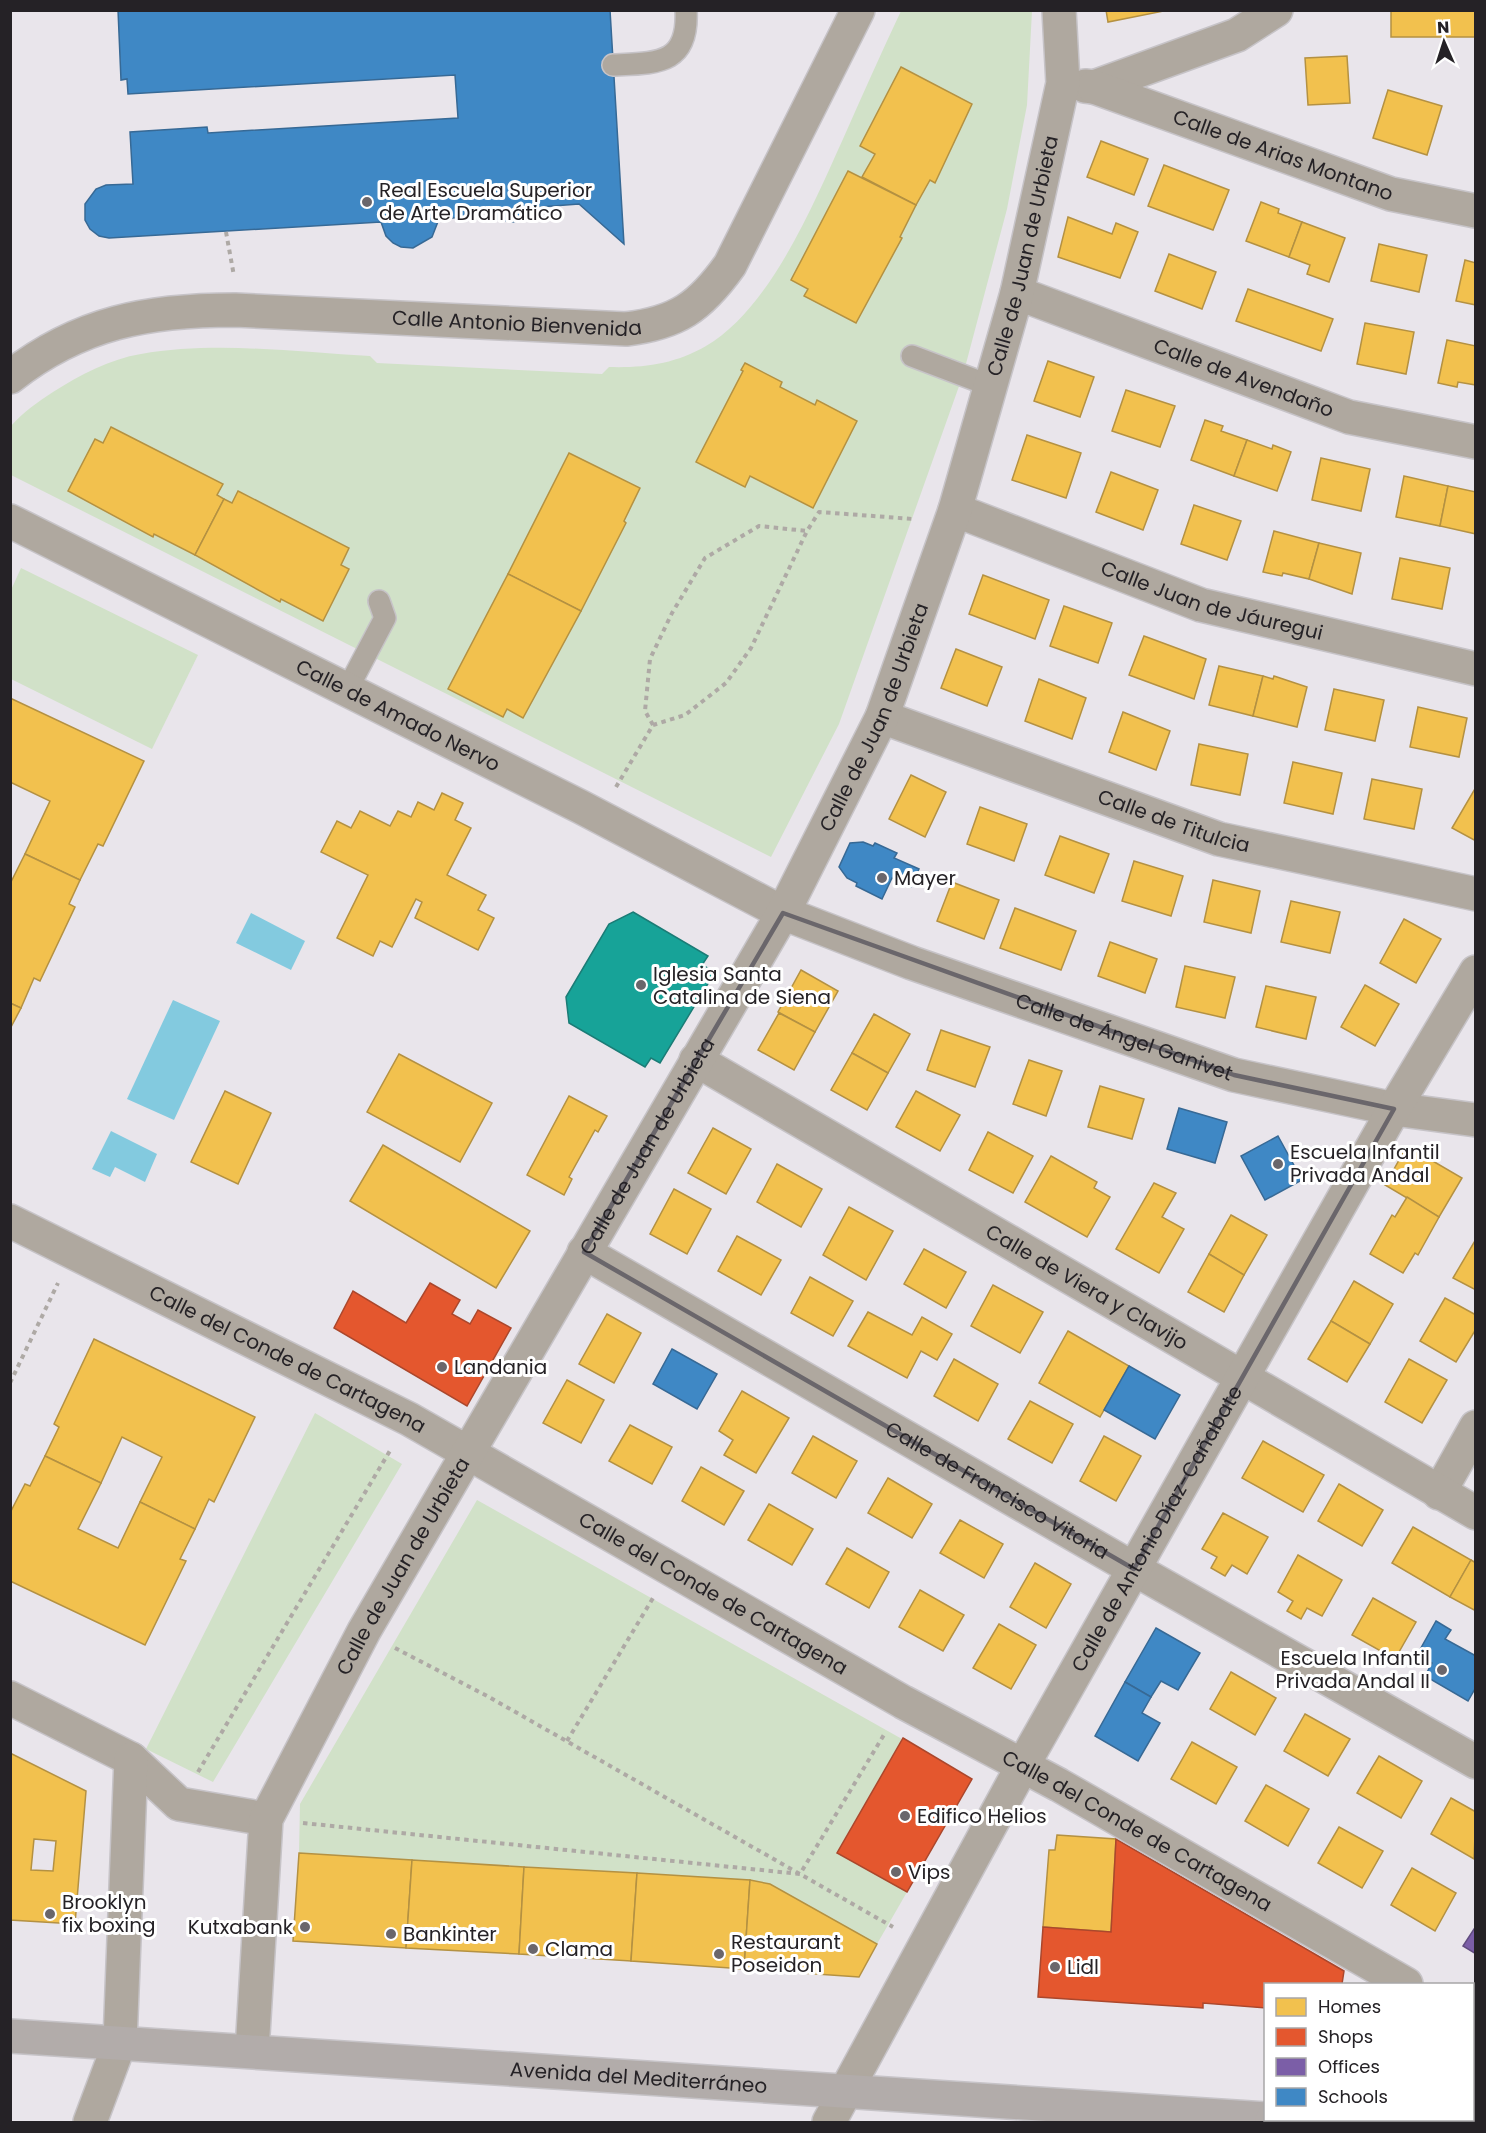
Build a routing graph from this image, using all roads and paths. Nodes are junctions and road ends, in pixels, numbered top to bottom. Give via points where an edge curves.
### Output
1 (686, 10) edge
2 (858, 10) edge
3 (1059, 10) edge
4 (1276, 10) edge
5 (613, 65) dead end
6 (1078, 85) junction
7 (1476, 211) edge
8 (226, 232) dead end
9 (1017, 293) junction
10 (235, 310) junction
11 (912, 356) dead end
12 (10, 376) edge
13 (991, 386) junction
14 (1476, 442) edge
15 (955, 510) junction
16 (10, 521) edge
17 (807, 531) junction
18 (379, 601) dead end
19 (1476, 669) edge
20 (347, 690) junction
21 (882, 717) junction
22 (653, 725) junction
23 (599, 817) junction
24 (1476, 894) edge
25 (783, 913) junction
26 (1476, 972) edge
27 (696, 1060) junction
28 (1394, 1109) junction
29 (1476, 1120) edge
30 (10, 1221) edge
31 (584, 1251) junction
32 (73, 1252) junction
33 (1242, 1378) junction
34 (10, 1383) edge
35 (409, 1419) junction
36 (1476, 1427) edge
37 (466, 1452) junction
38 (1439, 1493) junction
39 (1476, 1513) edge
40 (670, 1569) junction
41 (1134, 1569) junction
42 (426, 1664) dead end
43 (10, 1698) edge
44 (903, 1702) junction
45 (567, 1741) junction
46 (131, 1759) junction
47 (1476, 1762) edge
48 (1023, 1766) junction
49 (179, 1803) junction
50 (266, 1819) junction
51 (800, 1874) junction
52 (925, 1946) junction
53 (1404, 1983) edge
54 (13, 2036) edge
55 (120, 2042) junction
56 (252, 2051) junction
57 (848, 2090) junction
58 (1264, 2119) edge
59 (1293, 2121) edge
60 (90, 2122) edge
61 (829, 2122) edge
62 (1314, 2122) edge

1 - 5 lane via 687,33 676,52 657,63
2 - 10 street, Calle Antonio Bienvenida via 730,266 711,291 687,312 654,326 626,329
3 - 6 street, Calle de Juan de Urbieta
4 - 6 street via 1237,35
6 - 7 street, Calle de Arias Montano via 1391,194
6 - 9 street, Calle de Juan de Urbieta
8 - 10 path via 234,273
9 - 13 street, Calle de Juan de Urbieta
9 - 14 street, Calle de Avendaño via 1349,417
10 - 12 street, Calle Antonio Bienvenida via 154,313 97,327 63,342
11 - 13 lane
13 - 15 street, Calle de Juan de Urbieta
15 - 17 path via 912,519 819,512
15 - 19 street, Calle Juan de Jáuregui via 1201,605
15 - 21 street, Calle de Juan de Urbieta
16 - 20 street, Calle de Amado Nervo
17 - 22 path via 751,648 726,683 685,716
17 - 22 path via 759,526 705,558 650,659 645,711
18 - 20 lane via 385,618
20 - 23 street, Calle de Amado Nervo
21 - 24 street, Calle de Titulcia via 1219,839
21 - 25 street, Calle de Juan de Urbieta
22 - 23 path
23 - 25 street, Calle de Amado Nervo
25 - 27 street, Calle de Juan de Urbieta
25 - 28 street, Calle de Ángel Ganivet via 912,963 1234,1076
26 - 28 street, Calle de Antonio Díaz-Cañabate
27 - 31 street, Calle de Juan de Urbieta
27 - 33 street, Calle de Viera y Clavijo
28 - 29 street, Calle de Ángel Ganivet
28 - 33 street, Calle de Antonio Díaz-Cañabate
30 - 32 street, Calle del Conde de Cartagena
31 - 37 street, Calle de Juan de Urbieta
31 - 41 street, Calle de Francisco Vitoria
32 - 34 path
32 - 35 street, Calle del Conde de Cartagena
33 - 38 street, Calle de Viera y Clavijo
33 - 41 street, Calle de Antonio Díaz-Cañabate
35 - 37 street, Calle del Conde de Cartagena
35 - 49 path
36 - 38 street
37 - 40 street, Calle del Conde de Cartagena
37 - 50 street, Calle de Juan de Urbieta via 364,1631
38 - 39 street, Calle de Viera y Clavijo
40 - 44 street, Calle del Conde de Cartagena
40 - 45 path
41 - 47 street, Calle de Francisco Vitoria
41 - 48 street, Calle de Antonio Díaz-Cañabate
42 - 45 path
43 - 46 street
44 - 48 street, Calle del Conde de Cartagena
44 - 51 path
45 - 51 path
46 - 49 street
46 - 55 street
48 - 52 street, Calle de Antonio Díaz-Cañabate
48 - 53 street, Calle del Conde de Cartagena
49 - 50 street
50 - 51 path
50 - 56 street, Calle de Juan de Urbieta
51 - 52 path
52 - 57 street, Calle de Antonio Díaz-Cañabate
54 - 55 main road, Avenida del Mediterráneo
55 - 56 main road, Avenida del Mediterráneo
55 - 60 street
56 - 57 main road, Avenida del Mediterráneo
57 - 58 main road, Avenida del Mediterráneo
57 - 61 street, Calle de Antonio Díaz-Cañabate
59 - 62 main road

